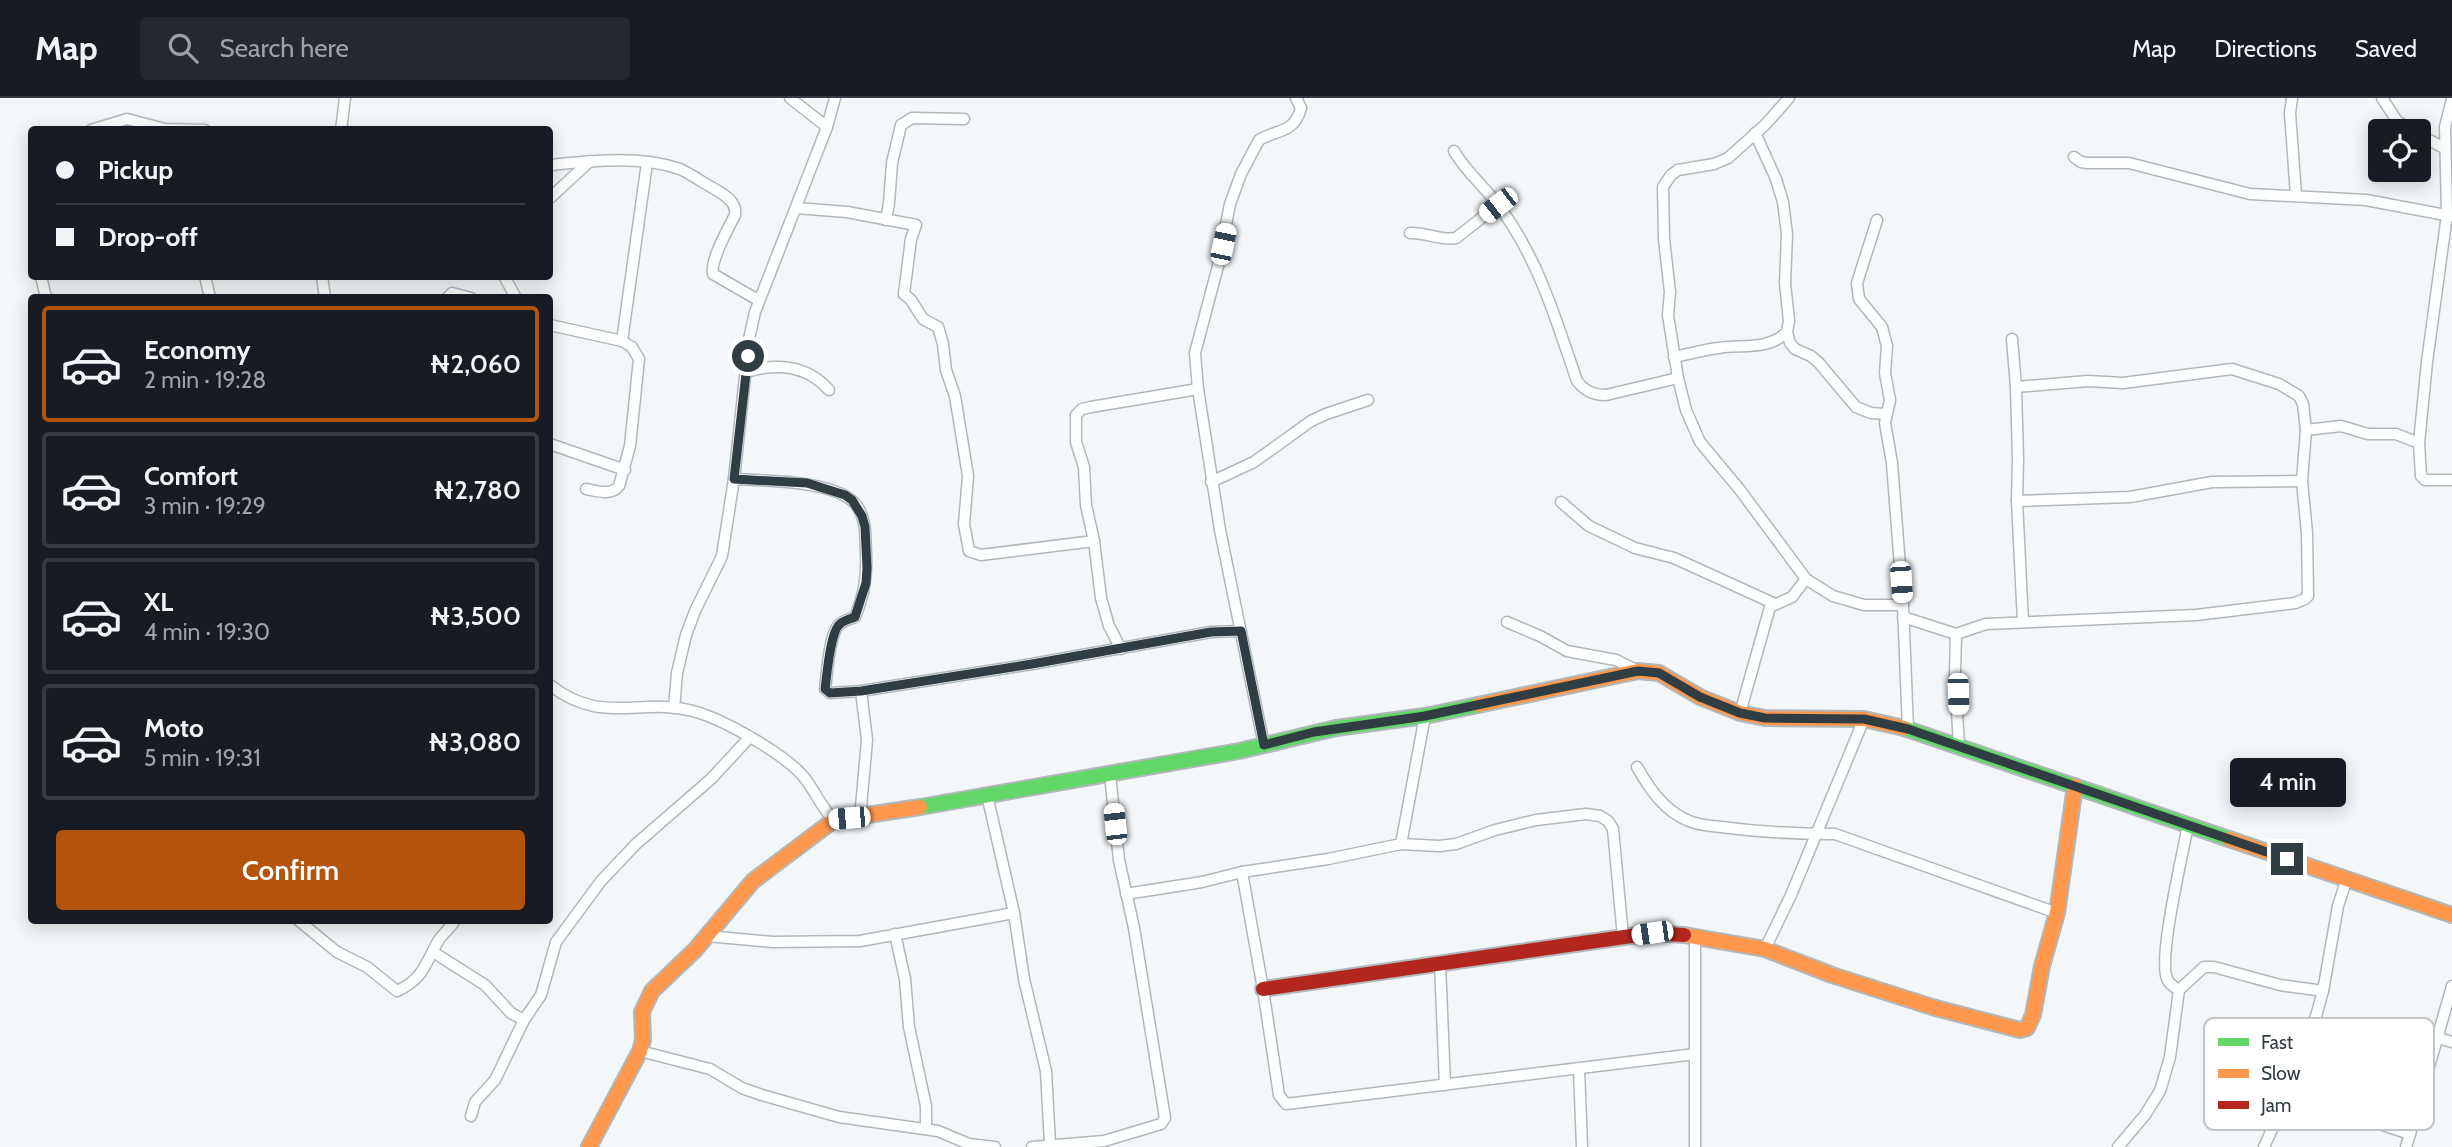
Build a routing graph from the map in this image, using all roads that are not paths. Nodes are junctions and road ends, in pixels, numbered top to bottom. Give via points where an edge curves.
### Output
1 (345, 98) edge
2 (790, 98) edge
3 (835, 98) edge
4 (1297, 98) edge
5 (1789, 98) edge
6 (2292, 98) edge
7 (2382, 98) edge
8 (2452, 99) edge
9 (964, 119) dead end
10 (2396, 119) edge
11 (104, 126) edge
12 (151, 126) edge
13 (342, 126) edge
14 (827, 127) junction
15 (1755, 133) junction
16 (2431, 141) edge
17 (2444, 148) junction
18 (1454, 151) dead end
19 (2074, 157) dead end
20 (591, 160) junction
21 (647, 163) junction
22 (553, 164) edge
23 (553, 195) edge
24 (2296, 195) junction
25 (1498, 205) junction
26 (796, 208) junction
27 (2450, 215) edge
28 (886, 220) junction
29 (1877, 220) dead end
30 (1410, 233) dead end
31 (758, 300) junction
32 (553, 326) edge
33 (1787, 332) junction
34 (2012, 340) dead end
35 (622, 341) junction
36 (1674, 357) junction
37 (746, 372) junction
38 (1678, 378) junction
39 (2016, 387) junction
40 (1198, 388) junction
41 (829, 390) dead end
42 (1368, 400) dead end
43 (1886, 414) junction
44 (2306, 430) junction
45 (2419, 443) junction
46 (553, 445) edge
47 (625, 470) junction
48 (734, 479) junction
49 (2452, 480) edge
50 (2302, 481) junction
51 (1212, 482) junction
52 (586, 489) dead end
53 (2017, 501) junction
54 (1561, 502) dead end
55 (1094, 541) junction
56 (1806, 579) junction
57 (1773, 603) junction
58 (1903, 611) junction
59 (1507, 622) dead end
60 (2023, 622) junction
61 (1241, 631) junction
62 (1956, 634) junction
63 (1121, 649) junction
64 (1638, 671) junction
65 (553, 687) edge
66 (861, 691) junction
67 (674, 708) junction
68 (1740, 713) junction
69 (1425, 716) junction
70 (1864, 719) junction
71 (1908, 729) junction
72 (749, 738) junction
73 (1264, 745) junction
74 (1959, 748) junction
75 (1637, 767) dead end
76 (1110, 775) junction
77 (2075, 786) junction
78 (987, 795) junction
79 (864, 817) junction
80 (834, 820) junction
81 (2188, 824) junction
82 (1815, 835) junction
83 (1401, 844) junction
84 (1242, 872) junction
85 (2347, 878) junction
86 (1126, 894) junction
87 (1014, 913) junction
88 (2057, 913) junction
89 (2452, 915) edge
90 (303, 924) edge
91 (453, 924) edge
92 (895, 933) junction
93 (707, 936) junction
94 (1695, 936) junction
95 (1623, 937) junction
96 (1765, 949) junction
97 (433, 952) junction
98 (1440, 963) junction
99 (2452, 986) edge
100 (1263, 989) junction
101 (2179, 990) junction
102 (2323, 991) junction
103 (2313, 1018) edge
104 (524, 1020) junction
105 (2438, 1038) junction
106 (2452, 1042) edge
107 (640, 1051) junction
108 (2434, 1052) edge
109 (1695, 1054) junction
110 (1579, 1069) junction
111 (1445, 1085) junction
112 (471, 1116) dead end
113 (926, 1129) junction
114 (2271, 1130) edge
115 (2398, 1130) edge
116 (2411, 1130) edge
117 (2410, 1134) junction
118 (1050, 1144) junction
119 (589, 1147) edge
120 (995, 1147) edge
121 (1032, 1147) edge
122 (1581, 1147) edge
123 (1695, 1147) edge
124 (2118, 1147) edge
125 (2264, 1147) edge
126 (2406, 1147) edge

1 - 13 street
2 - 14 street
3 - 14 street
4 - 40 street via 1301,108 1296,119 1283,132 1259,140 1235,188 1195,353
5 - 15 street
6 - 24 street
7 - 10 street
8 - 17 street
9 - 28 street via 912,118 901,125 893,153
11 - 12 street via 127,119
14 - 26 street
15 - 33 street via 1783,202
15 - 36 street via 1721,162 1678,170 1663,187
16 - 17 street
17 - 27 street
18 - 25 street
19 - 24 street via 2081,162 2129,163 2236,191
20 - 21 street
20 - 22 street
20 - 23 street
21 - 31 street via 684,171 733,202 735,215 715,257 713,274
21 - 35 street
24 - 27 street via 2366,200
25 - 30 street via 1456,238
25 - 38 street via 1531,257 1577,381 1584,389 1606,395
26 - 28 street
26 - 31 street
27 - 45 street
28 - 55 street via 916,225 904,294 923,319 938,327 943,344 968,476 964,524 969,551 981,555
29 - 43 street via 1857,293 1885,335
31 - 37 street
32 - 35 street
33 - 36 street via 1760,345
33 - 43 street via 1793,347 1819,363 1856,407
34 - 39 street
35 - 47 street via 639,359
36 - 38 street
37 - 41 street via 770,366 790,368 819,378
37 - 48 street
38 - 56 street via 1700,442
39 - 44 street via 2123,383 2232,369 2299,396
39 - 53 street
40 - 51 street
40 - 55 street via 1091,407 1076,415 1076,442
42 - 51 street via 1311,421 1254,462
43 - 58 street
44 - 45 street via 2341,426 2396,434
44 - 50 street
45 - 49 street via 2421,476
46 - 47 street
47 - 52 street via 615,491
48 - 66 street via 807,483 845,495 858,507 865,527 866,583 855,617 836,628 825,689 830,693
48 - 67 street via 722,556 686,635
50 - 53 street via 2212,482 2130,497
50 - 60 street via 2309,588 2305,600 2196,615
51 - 61 street
53 - 60 street
54 - 57 street via 1601,532 1635,548 1674,558
55 - 63 street via 1101,598
56 - 57 street via 1792,597
56 - 58 street via 1833,596
57 - 68 street
58 - 62 street
58 - 71 street
59 - 64 street via 1567,652 1616,660
60 - 62 street via 1986,624
61 - 63 street
61 - 73 street
62 - 74 street
63 - 66 street
64 - 68 street via 1659,673
64 - 69 street
65 - 67 street via 595,707
66 - 79 street via 867,740
67 - 72 street via 714,718
68 - 70 street via 1765,718
69 - 73 street via 1325,730
69 - 83 street
70 - 71 street
70 - 82 street
71 - 74 street
72 - 80 street via 803,776
72 - 104 street via 601,881 556,942 541,995
73 - 76 street
74 - 77 street
75 - 82 street via 1651,792 1689,822
76 - 78 street
76 - 86 street
77 - 81 street
77 - 88 street
78 - 79 street
78 - 87 street
79 - 80 street
80 - 93 street via 754,881
81 - 85 street
81 - 101 street via 2165,955 2167,979
82 - 88 street via 1835,834
82 - 96 street
83 - 84 street
83 - 95 street via 1456,844 1536,820 1600,816 1613,829
84 - 86 street
84 - 100 street
85 - 89 street
85 - 102 street
86 - 118 street via 1165,1118 1161,1124 1104,1141
87 - 92 street
87 - 118 street via 1046,1071
88 - 96 street via 2033,1015 2027,1028 2020,1030 1932,1007
90 - 97 street via 397,991 420,976
91 - 97 street
92 - 93 street via 837,942
92 - 113 street via 926,1106
93 - 107 street via 652,991 642,1012
94 - 95 street via 1652,933
94 - 96 street
94 - 109 street
95 - 98 street
97 - 104 street via 485,985 510,1013
98 - 100 street
98 - 111 street
99 - 105 street
100 - 111 street via 1279,1095 1286,1104
101 - 102 street via 2204,967 2214,967
101 - 124 street via 2170,1058 2160,1091
102 - 103 street
104 - 112 street via 495,1080 475,1102
105 - 106 street
105 - 108 street
107 - 113 street via 710,1069 742,1088 839,1117
107 - 119 street
109 - 110 street
109 - 123 street
110 - 111 street
110 - 122 street
113 - 120 street via 969,1144
114 - 125 street
115 - 117 street
116 - 117 street
117 - 126 street
118 - 121 street

